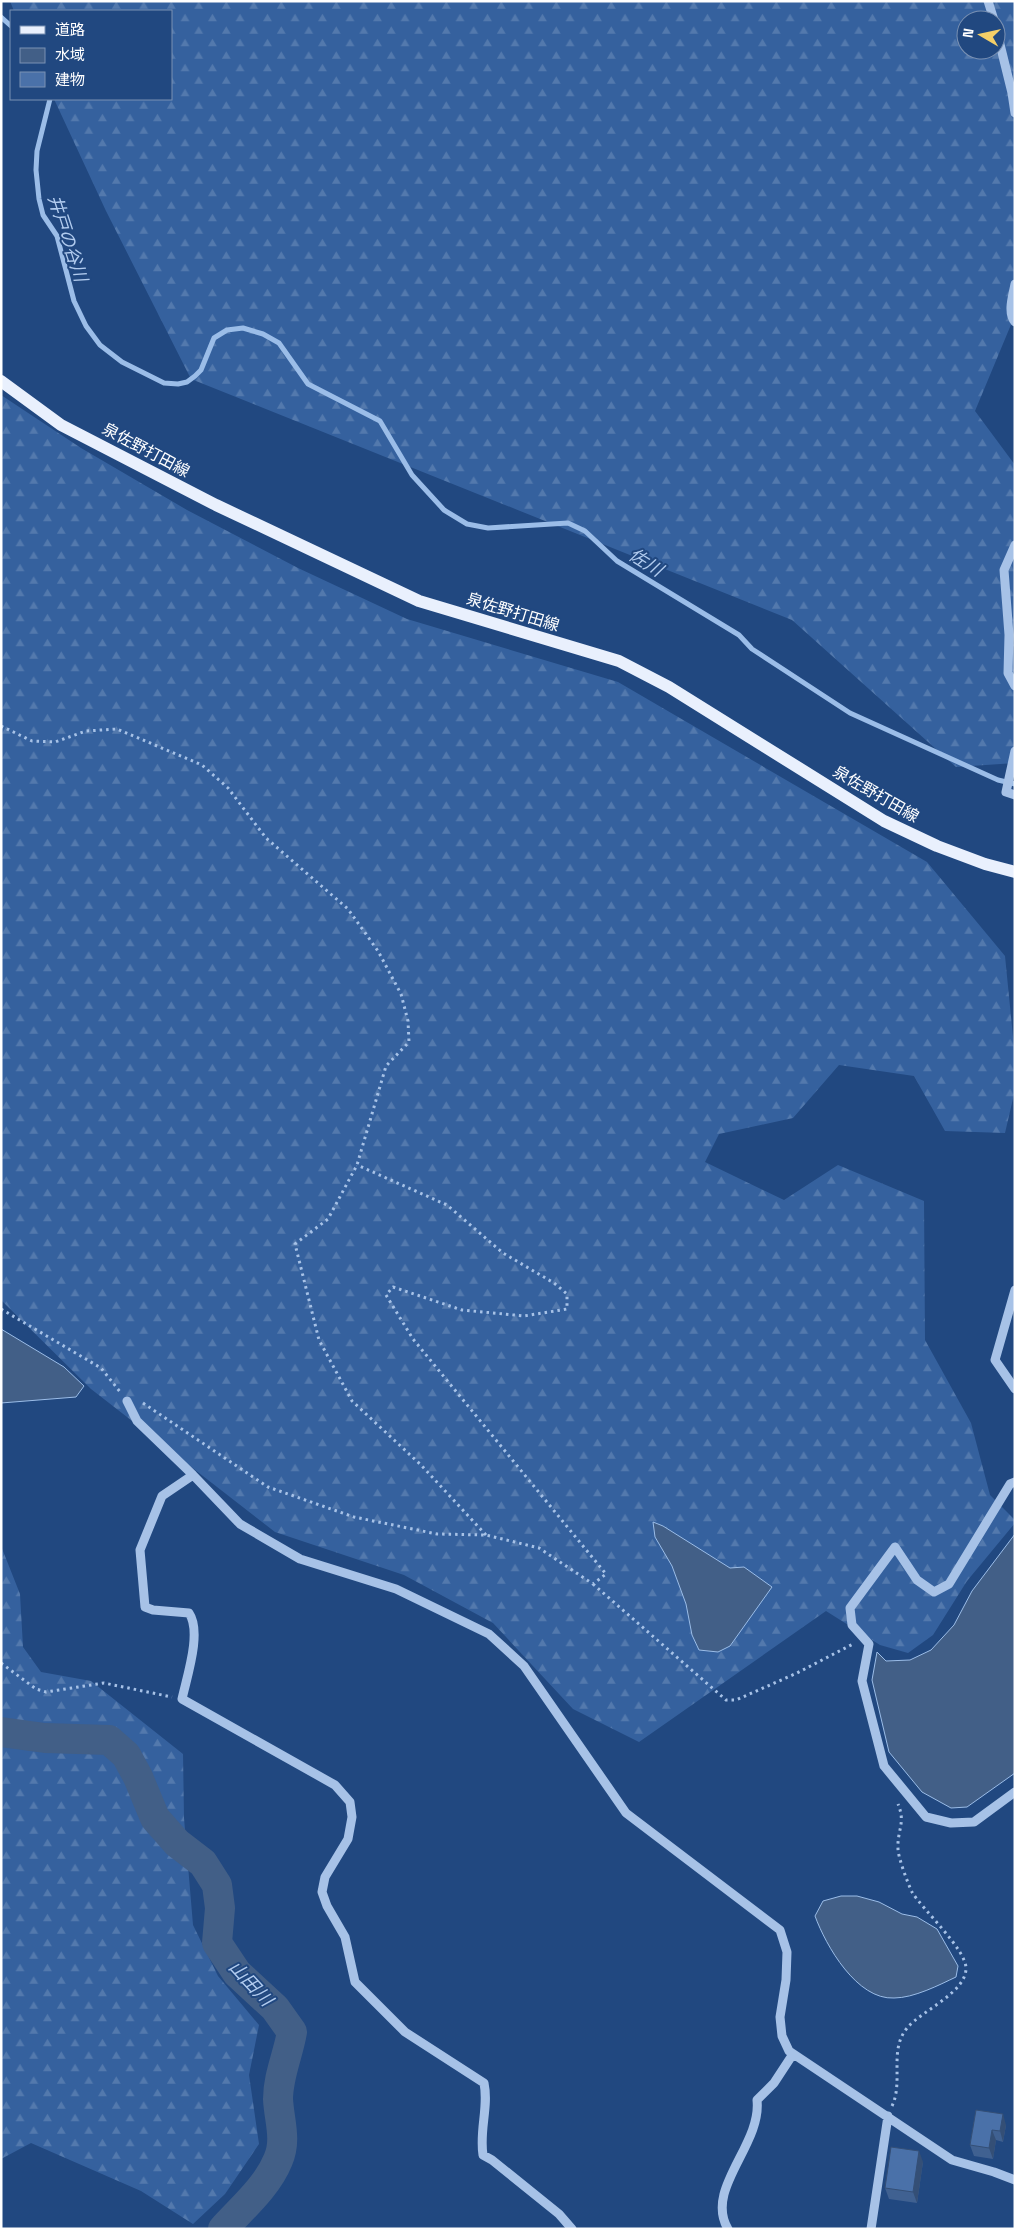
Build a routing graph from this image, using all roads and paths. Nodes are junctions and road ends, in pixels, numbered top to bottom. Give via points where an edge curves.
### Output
1 (1004, 60) edge
2 (1013, 93) edge
3 (1015, 113) edge
4 (1015, 284) edge
5 (1015, 322) edge
6 (1, 380) edge
7 (1015, 545) edge
8 (1015, 686) edge
9 (1, 726) edge
10 (1015, 751) edge
11 (1010, 794) edge
12 (1015, 872) edge
13 (357, 1165) junction
14 (1015, 1290) edge
15 (1, 1309) edge
16 (1015, 1389) edge
17 (127, 1401) junction
18 (193, 1475) junction
19 (1015, 1482) edge
20 (486, 1535) junction
21 (592, 1584) junction
22 (864, 1638) junction
23 (1, 1663) edge
24 (182, 1699) junction
25 (1015, 1792) edge
26 (897, 1800) dead end
27 (793, 2054) junction
28 (888, 2116) junction
29 (1015, 2180) edge
30 (572, 2229) edge
31 (728, 2229) edge
32 (872, 2229) edge

1 - 2 street
2 - 3 street
4 - 5 street via 1011,305
6 - 12 main road, 泉佐野打田線 via 61,425 224,510 419,601 619,661 669,687 884,820 937,846
7 - 8 street via 1004,570 1008,673
9 - 13 path via 32,741 55,742 86,732 117,729 202,765 228,788 266,838 348,909 378,951 401,994 409,1042 386,1066
10 - 11 street via 1010,772
13 - 20 path via 328,1218 295,1244 319,1340 352,1402 421,1465
13 - 21 path via 447,1205 503,1253 567,1294 567,1310 524,1316 462,1310 393,1287 386,1295 413,1339 606,1574
14 - 16 street via 996,1360
15 - 17 path via 101,1368
17 - 18 street via 137,1421
17 - 20 path via 143,1402 268,1487 354,1517 437,1534
18 - 24 street via 162,1496 140,1550 145,1607 189,1613 194,1621 195,1636
18 - 27 street via 240,1524 300,1559 396,1589 489,1634 524,1666 626,1814 780,1930 787,1952 780,2017 782,2036
19 - 22 street via 1010,1484 949,1584 934,1592 918,1580 895,1547 850,1608 852,1625
20 - 21 path via 539,1548
21 - 22 path via 726,1700 736,1700 797,1673
22 - 25 street via 869,1644 862,1681 884,1766 926,1817 951,1823 974,1822
23 - 24 path via 36,1689 46,1692 104,1683
24 - 30 street via 335,1785 350,1802 352,1817 348,1840 325,1877 322,1892 345,1937 356,1982 405,2032 484,2083 487,2097 482,2130 483,2154 559,2214
26 - 28 path via 903,1816 898,1850 912,1892 950,1939 966,1966 958,1987 908,2026 898,2042 896,2097
27 - 28 street
27 - 31 street via 774,2083 757,2100 754,2129 725,2186 721,2214
28 - 29 street via 952,2160
28 - 32 street

